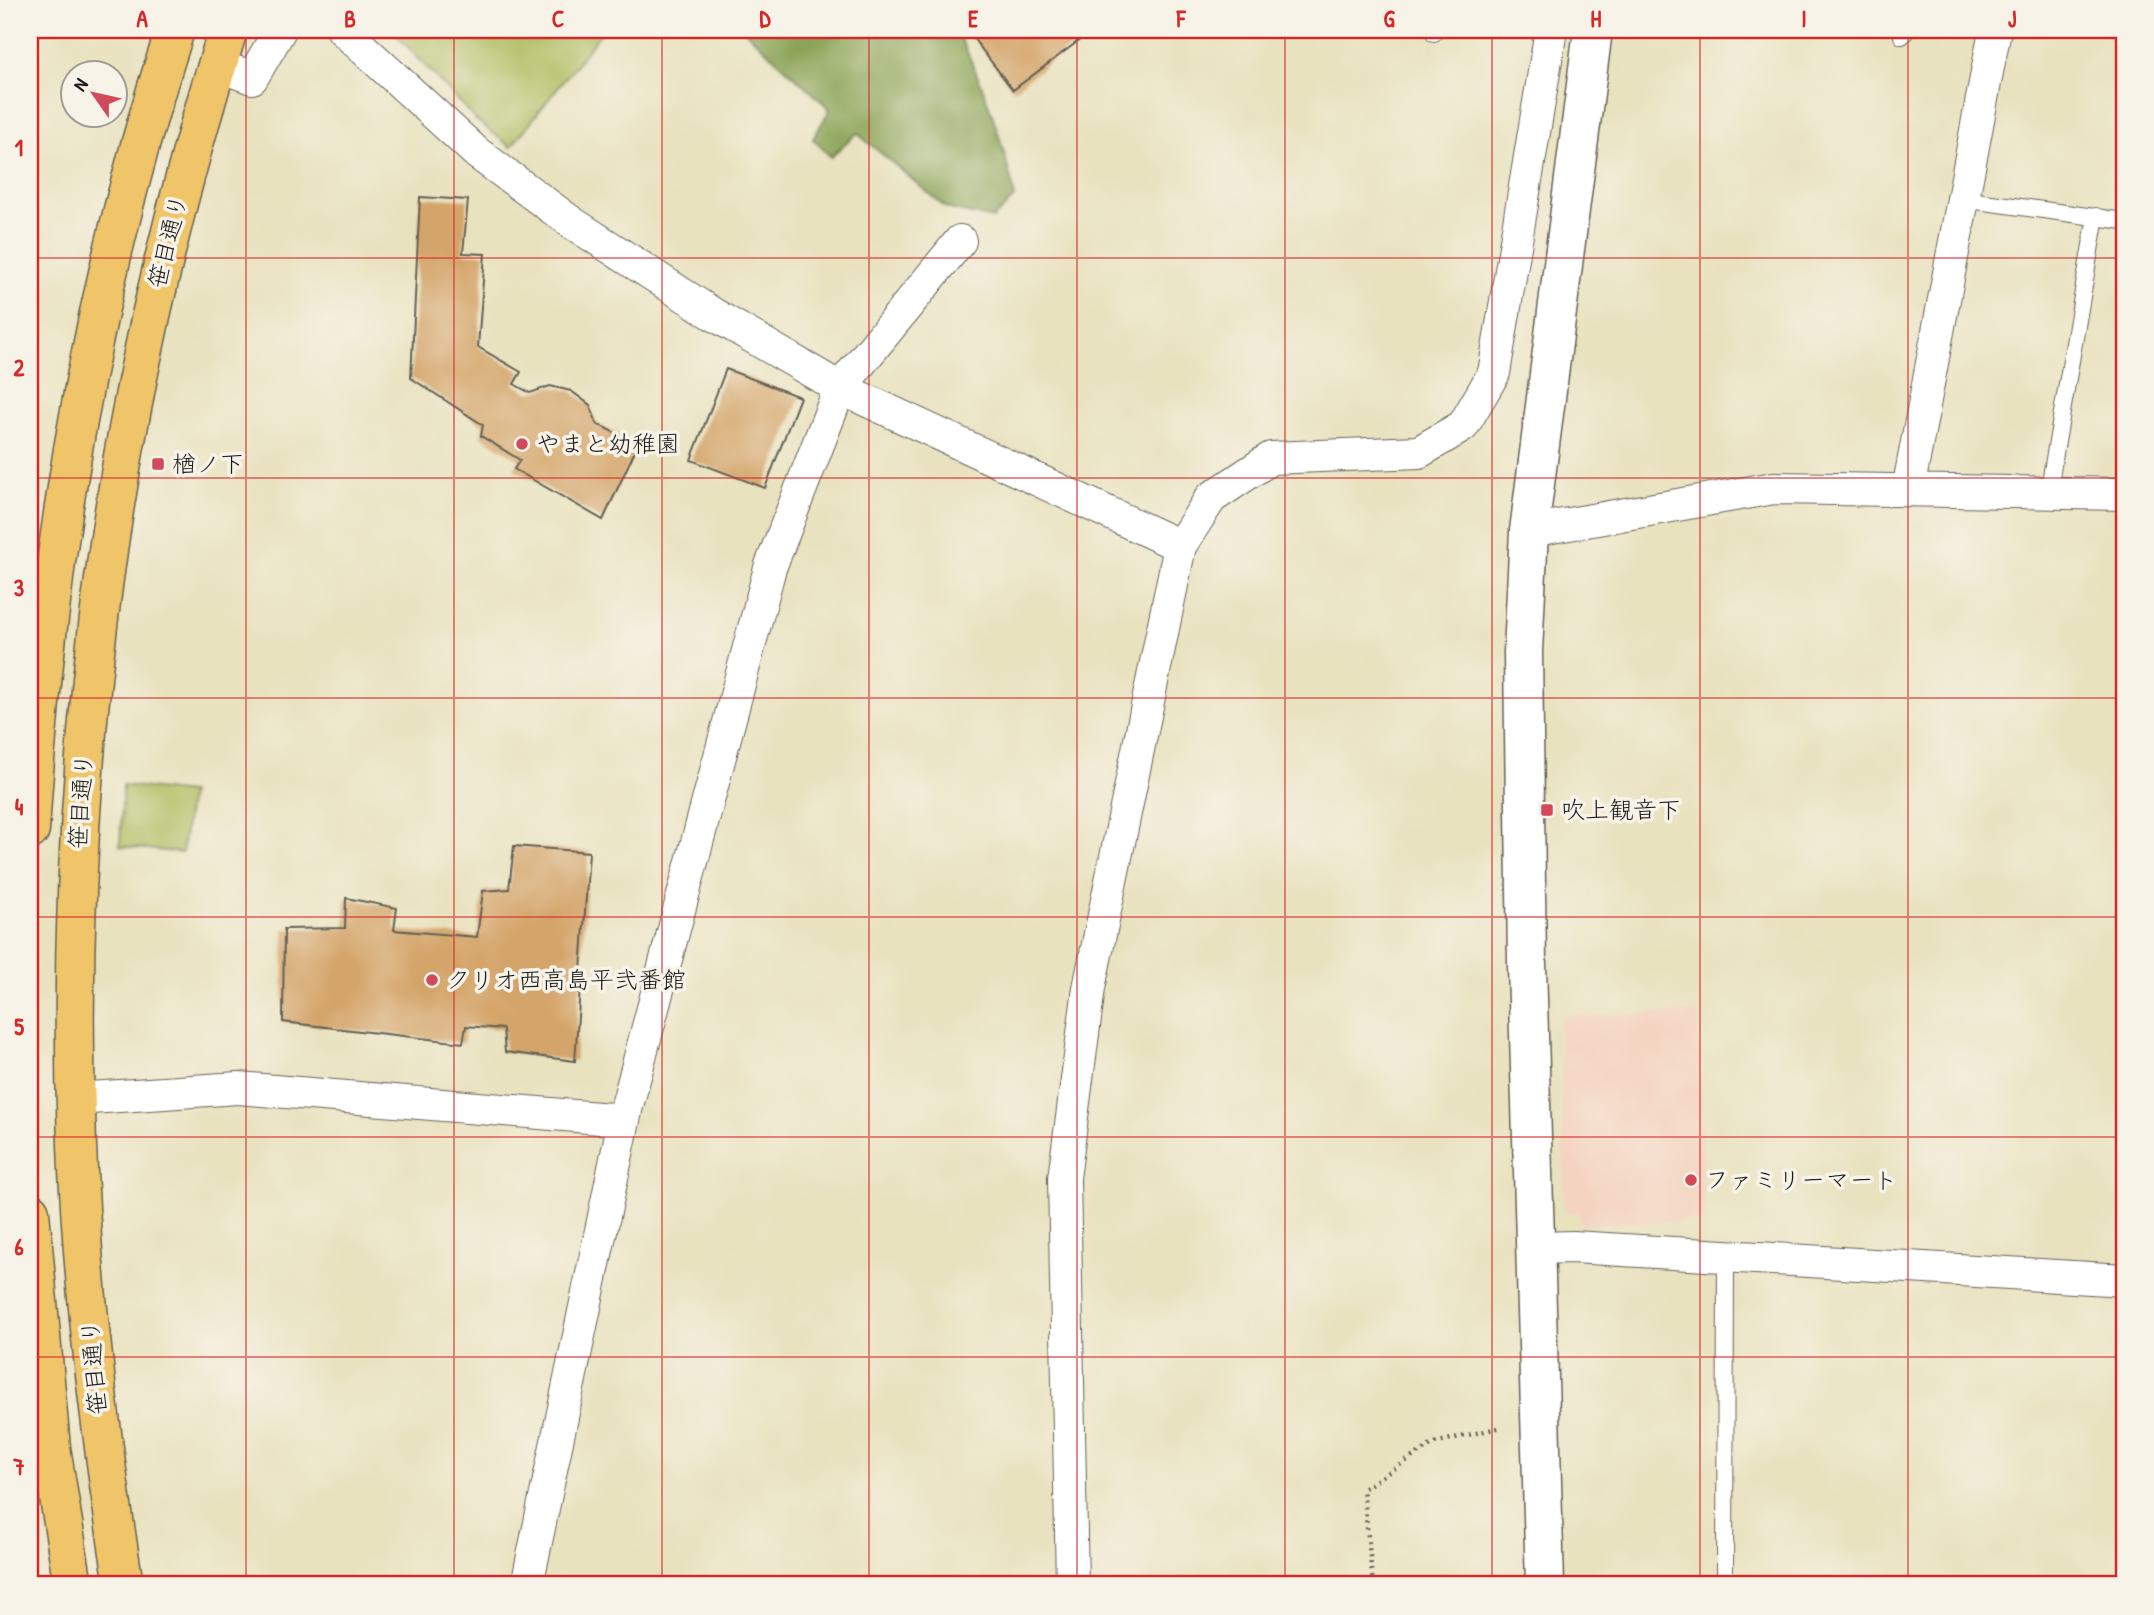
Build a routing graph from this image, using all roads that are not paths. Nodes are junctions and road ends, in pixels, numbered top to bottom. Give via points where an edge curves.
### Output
1 (176, 30) edge
2 (280, 30) edge
3 (343, 30) edge
4 (1550, 30) edge
5 (1593, 30) edge
6 (1995, 30) edge
7 (223, 47) edge
8 (1962, 199) junction
9 (2096, 216) junction
10 (2124, 221) edge
11 (960, 241) dead end
12 (840, 388) junction
13 (1908, 490) junction
14 (2048, 494) junction
15 (2124, 494) edge
16 (1529, 531) junction
17 (1180, 547) junction
18 (30, 830) edge
19 (75, 1099) junction
20 (624, 1120) junction
21 (30, 1212) edge
22 (1536, 1248) junction
23 (1726, 1258) junction
24 (2124, 1280) edge
25 (73, 1585) edge
26 (124, 1585) edge
27 (527, 1585) edge
28 (1072, 1585) edge
29 (1545, 1585) edge
30 (1725, 1585) edge

1 - 18 main road, 笹目通り via 119,225 85,379 58,537 40,683
2 - 7 street via 252,78
3 - 12 street via 477,153 571,222 713,314
4 - 17 street via 1494,373 1463,426 1419,452 1271,458 1211,498
5 - 16 street
6 - 8 street
7 - 19 main road, 笹目通り via 166,242 107,546 88,698 78,851
8 - 9 lane
8 - 13 street
9 - 10 lane
9 - 14 lane
11 - 12 street
12 - 17 street
12 - 20 street via 770,568
13 - 14 street
13 - 16 street via 1774,488
14 - 15 street
16 - 22 street via 1524,692
17 - 28 street via 1089,988 1064,1178
19 - 20 street via 238,1088
19 - 26 main road, 笹目通り via 101,1433
20 - 27 street
21 - 25 main road, 笹目通り via 51,1448
22 - 23 street
22 - 29 street
23 - 24 street
23 - 30 lane

